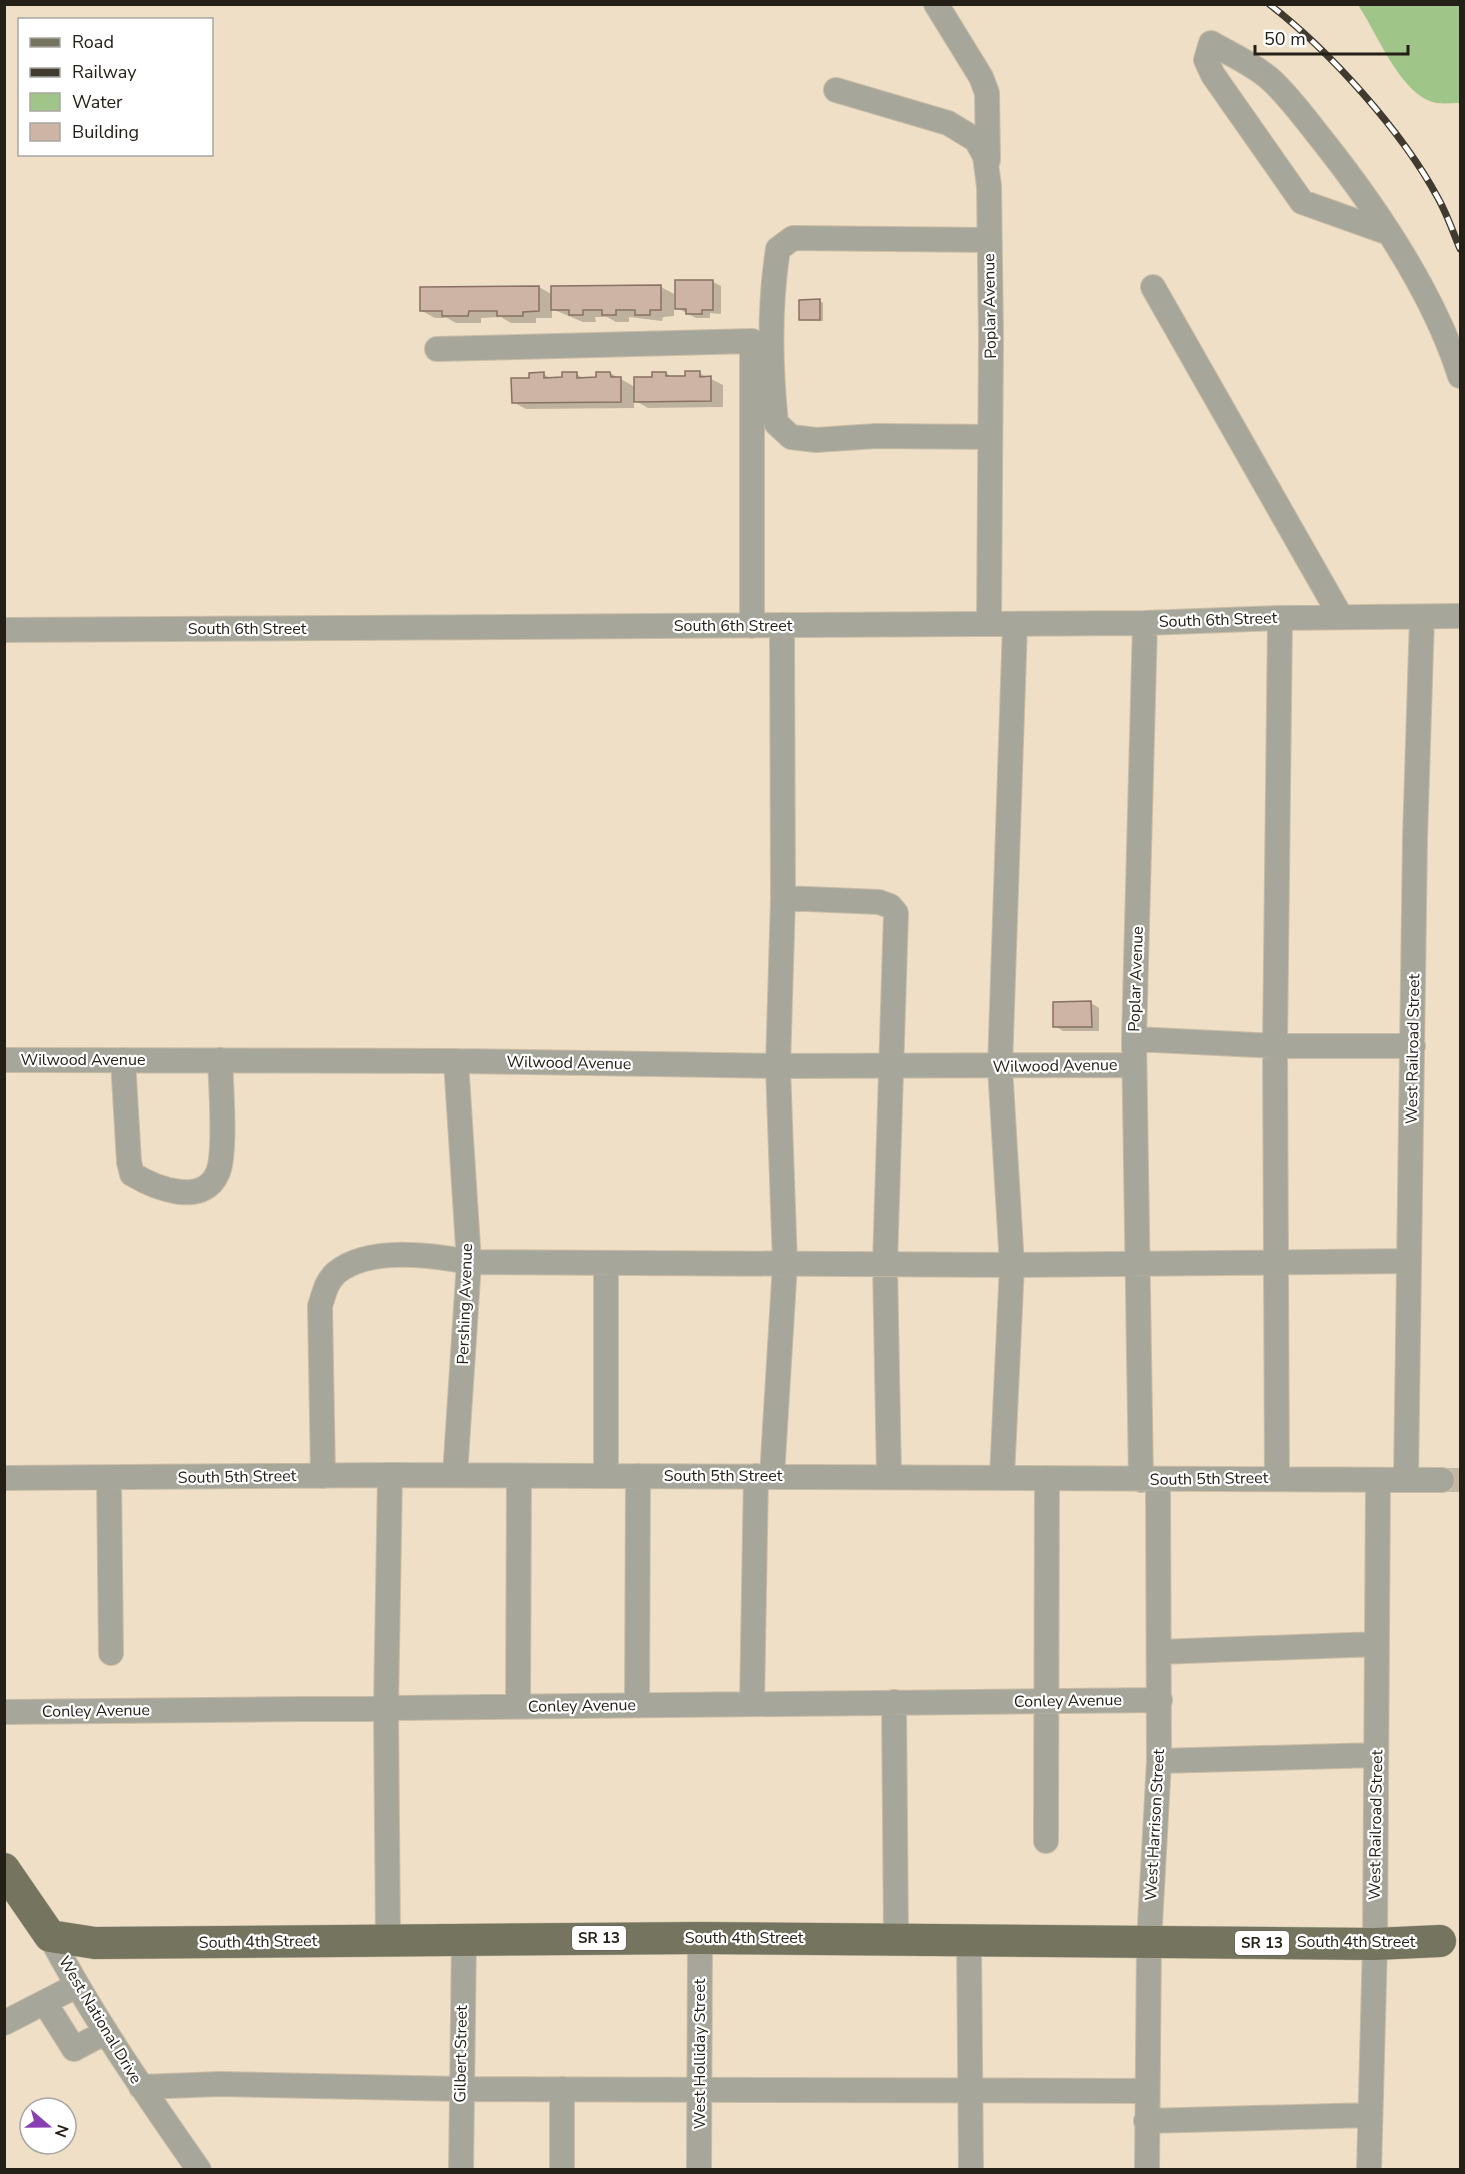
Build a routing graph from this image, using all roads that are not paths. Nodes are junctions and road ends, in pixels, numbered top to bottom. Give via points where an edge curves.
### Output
1 (936, 4) edge
2 (836, 90) dead end
3 (987, 171) junction
4 (1389, 233) junction
5 (989, 240) junction
6 (1153, 287) dead end
7 (437, 349) dead end
8 (1461, 376) edge
9 (990, 436) junction
10 (1461, 616) edge
11 (1341, 617) junction
12 (1422, 617) junction
13 (1281, 618) junction
14 (1146, 623) junction
15 (989, 624) junction
16 (1015, 624) junction
17 (782, 625) junction
18 (752, 626) junction
19 (4, 630) edge
20 (783, 898) junction
21 (1134, 1039) junction
22 (1275, 1046) junction
23 (1413, 1046) junction
24 (4, 1060) edge
25 (123, 1060) junction
26 (220, 1060) junction
27 (456, 1061) junction
28 (891, 1065) junction
29 (1134, 1065) junction
30 (778, 1066) junction
31 (1000, 1067) junction
32 (1409, 1261) junction
33 (469, 1262) junction
34 (1274, 1262) junction
35 (606, 1263) junction
36 (785, 1264) junction
37 (885, 1264) junction
38 (1012, 1265) junction
39 (1137, 1265) junction
40 (390, 1475) junction
41 (455, 1475) junction
42 (323, 1476) junction
43 (519, 1476) junction
44 (606, 1476) junction
45 (638, 1476) junction
46 (764, 1476) junction
47 (889, 1476) junction
48 (1002, 1477) junction
49 (4, 1478) edge
50 (1047, 1478) junction
51 (109, 1479) junction
52 (1277, 1479) junction
53 (1150, 1480) junction
54 (1406, 1480) junction
55 (1442, 1480) tunnel mouth
56 (1378, 1481) junction
57 (1377, 1644) junction
58 (1159, 1652) junction
59 (111, 1653) dead end
60 (1160, 1700) junction
61 (1049, 1701) junction
62 (894, 1702) junction
63 (752, 1704) junction
64 (637, 1705) junction
65 (518, 1706) junction
66 (386, 1708) junction
67 (4, 1712) edge
68 (1376, 1755) junction
69 (1159, 1761) junction
70 (1046, 1841) dead end
71 (4, 1869) edge
72 (50, 1936) junction
73 (464, 1938) junction
74 (700, 1938) junction
75 (896, 1939) junction
76 (388, 1940) junction
77 (969, 1940) junction
78 (1440, 1941) dead end
79 (1149, 1942) junction
80 (1375, 1944) junction
81 (76, 1986) junction
82 (45, 2003) junction
83 (92, 2011) junction
84 (4, 2023) edge
85 (61, 2028) junction
86 (106, 2032) junction
87 (141, 2087) junction
88 (460, 2089) junction
89 (562, 2089) junction
90 (699, 2089) junction
91 (969, 2089) junction
92 (1147, 2091) junction
93 (1370, 2115) junction
94 (1146, 2121) junction
95 (199, 2169) edge
96 (461, 2169) edge
97 (562, 2169) edge
98 (699, 2169) edge
99 (971, 2169) edge
100 (1147, 2169) edge
101 (1370, 2169) edge

1 - 3 street via 981,76 987,93
2 - 3 street, Poplar Avenue via 963,130 980,145
3 - 5 street, Poplar Avenue
4 - 4 street via 1330,150 1268,78 1211,44 1206,60 1213,75 1302,202
4 - 8 street via 1450,345
5 - 9 street, Poplar Avenue
5 - 9 street via 794,238 778,249 772,299 772,391 776,423 791,437 816,440
6 - 11 street
7 - 18 street via 752,341
9 - 15 street, Poplar Avenue
10 - 12 street, South 6th Street
11 - 12 street, South 6th Street
11 - 13 street, South 6th Street
12 - 23 street, West Railroad Street
13 - 14 street, South 6th Street
13 - 22 street
14 - 16 street, South 6th Street
14 - 21 street, Poplar Avenue
15 - 16 street, South 6th Street
15 - 17 street, South 6th Street
16 - 31 street
17 - 18 street, South 6th Street
17 - 20 street
18 - 19 street, South 6th Street
20 - 28 street via 879,902 890,906 896,914
20 - 30 street
21 - 22 street
21 - 29 street, Poplar Avenue
22 - 23 street
22 - 34 street
23 - 32 street, West Railroad Street
24 - 25 street, Wilwood Avenue
25 - 26 street, Wilwood Avenue
25 - 26 street via 132,1174 154,1187 181,1193 205,1188 218,1173
26 - 27 street, Wilwood Avenue
27 - 30 street, Wilwood Avenue
27 - 33 street, Pershing Avenue
28 - 30 street, Wilwood Avenue
28 - 31 street, Wilwood Avenue
28 - 37 street
29 - 31 street, Wilwood Avenue
29 - 39 street, Poplar Avenue
30 - 36 street
31 - 38 street
32 - 34 street
32 - 54 street, West Railroad Street
33 - 35 street
33 - 41 street, Pershing Avenue
33 - 42 street via 437,1256 386,1255 358,1262 337,1272 327,1283 320,1306
34 - 39 street
34 - 52 street
35 - 36 street
35 - 44 street
36 - 37 street
36 - 46 street
37 - 38 street
37 - 47 street
38 - 39 street
38 - 48 street
39 - 53 street, Poplar Avenue
40 - 41 street, South 5th Street
40 - 42 street, South 5th Street
40 - 66 street
41 - 43 street, South 5th Street
42 - 51 street, South 5th Street
43 - 44 street, South 5th Street
43 - 65 street
44 - 45 street, South 5th Street
45 - 46 street, South 5th Street
45 - 64 street
46 - 47 street, South 5th Street
46 - 63 street
47 - 48 street, South 5th Street
48 - 50 street, South 5th Street
49 - 51 street, South 5th Street
50 - 53 street, South 5th Street
50 - 61 street
51 - 59 street
52 - 53 street, South 5th Street
52 - 56 street, South 5th Street
53 - 58 street, West Harrison Street
54 - 55 street, South 5th Street
54 - 56 street, South 5th Street
56 - 57 street, West Railroad Street
57 - 58 street
57 - 68 street, West Railroad Street
58 - 60 street, West Harrison Street
60 - 61 street, Conley Avenue
60 - 69 street, West Harrison Street
61 - 62 street, Conley Avenue
61 - 70 street
62 - 63 street, Conley Avenue
62 - 75 street
63 - 64 street, Conley Avenue
64 - 65 street, Conley Avenue
65 - 66 street, Conley Avenue
66 - 67 street, Conley Avenue
66 - 76 street
68 - 69 street
68 - 80 street, West Railroad Street
69 - 79 street, West Harrison Street
71 - 72 main road, West National Drive
72 - 76 main road, South 4th Street / SR 13 via 95,1943
72 - 81 street, West National Drive
73 - 74 main road, South 4th Street / SR 13
73 - 76 main road, South 4th Street / SR 13
73 - 88 street, Gilbert Street
74 - 75 main road, South 4th Street / SR 13
74 - 90 street, West Holliday Street
75 - 77 main road, South 4th Street / SR 13
77 - 79 main road, South 4th Street / SR 13
77 - 91 street
78 - 80 main road, South 4th Street / SR 13
79 - 80 main road, South 4th Street / SR 13
79 - 92 street, West Harrison Street
80 - 93 street, West Railroad Street
81 - 82 street
81 - 83 street, West National Drive
82 - 84 street
82 - 85 street
83 - 85 street
83 - 86 street, West National Drive
85 - 86 street via 74,2049
86 - 87 street, West National Drive
87 - 88 street via 220,2084
87 - 95 street, West National Drive
88 - 89 street
88 - 96 street, Gilbert Street
89 - 90 street
89 - 97 street
90 - 91 street
90 - 98 street, West Holliday Street
91 - 92 street
91 - 99 street
92 - 94 street, West Harrison Street
93 - 94 street
93 - 101 street, West Railroad Street
94 - 100 street, West Harrison Street

